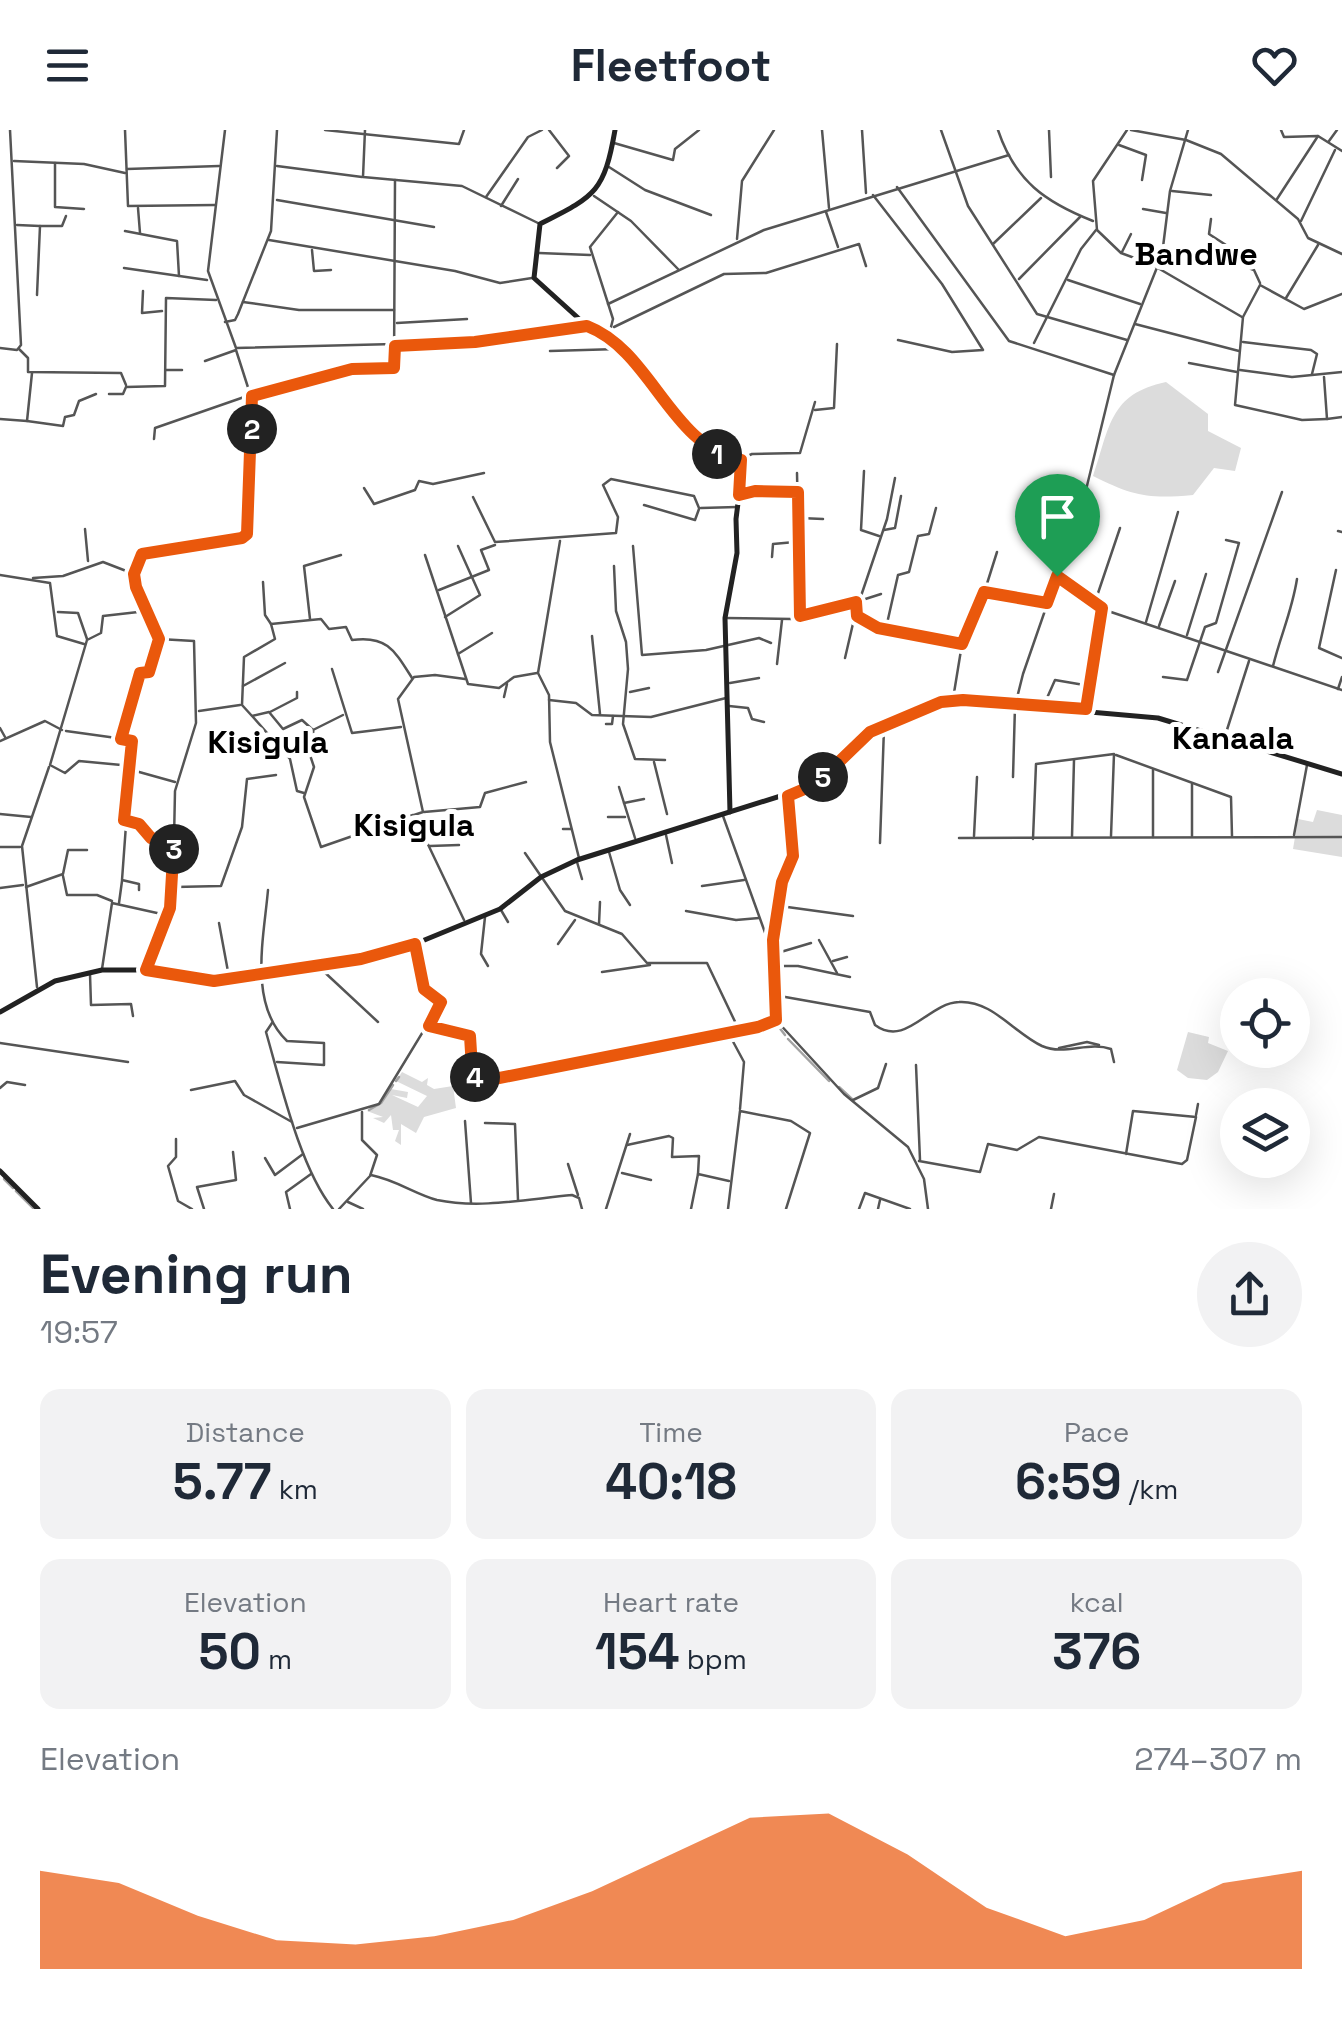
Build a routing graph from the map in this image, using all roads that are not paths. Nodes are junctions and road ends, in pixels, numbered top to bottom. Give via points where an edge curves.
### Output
1 (10, 130) edge
2 (126, 130) edge
3 (226, 130) edge
4 (277, 130) edge
5 (326, 130) edge
6 (421, 130) edge
7 (464, 130) edge
8 (542, 130) edge
9 (548, 130) edge
10 (615, 130) edge
11 (699, 130) edge
12 (776, 130) edge
13 (822, 130) edge
14 (862, 130) edge
15 (941, 130) edge
16 (998, 130) edge
17 (1049, 130) edge
18 (1129, 130) edge
19 (1188, 130) edge
20 (1281, 130) edge
21 (1337, 130) edge
22 (366, 133) edge
23 (1318, 136) junction
24 (420, 140) junction
25 (1186, 140) junction
26 (613, 142) junction
27 (1328, 142) junction
28 (1118, 145) junction
29 (1335, 150) junction
30 (1342, 151) edge
31 (1008, 156) junction
32 (13, 162) junction
33 (55, 162) junction
34 (222, 166) junction
35 (277, 166) junction
36 (609, 167) junction
37 (557, 168) dead end
38 (955, 170) junction
39 (126, 171) junction
40 (363, 177) junction
41 (1051, 177) dead end
42 (518, 179) dead end
43 (395, 180) junction
44 (1142, 180) dead end
45 (897, 186) junction
46 (1170, 191) junction
47 (869, 195) junction
48 (1211, 195) dead end
49 (594, 196) junction
50 (485, 198) junction
51 (1042, 198) junction
52 (276, 200) junction
53 (1276, 200) junction
54 (216, 205) junction
55 (138, 206) junction
56 (501, 206) junction
57 (84, 209) dead end
58 (827, 209) junction
59 (1142, 210) dead end
60 (618, 212) junction
61 (1168, 213) junction
62 (711, 215) dead end
63 (66, 216) dead end
64 (1081, 216) junction
65 (396, 220) junction
66 (1211, 220) dead end
67 (1095, 221) junction
68 (1300, 222) junction
69 (540, 224) junction
70 (16, 225) junction
71 (40, 226) junction
72 (46, 226) dead end
73 (434, 227) dead end
74 (1097, 230) junction
75 (126, 231) dead end
76 (140, 233) junction
77 (1130, 234) dead end
78 (269, 240) junction
79 (737, 240) junction
80 (1342, 242) edge
81 (993, 244) junction
82 (1318, 244) junction
83 (312, 248) junction
84 (839, 250) junction
85 (1336, 250) junction
86 (1204, 252) dead end
87 (539, 253) junction
88 (1121, 254) junction
89 (1342, 254) edge
90 (591, 256) junction
91 (1222, 258) junction
92 (396, 262) junction
93 (866, 266) dead end
94 (1155, 266) junction
95 (124, 268) dead end
96 (678, 269) junction
97 (331, 270) dead end
98 (179, 276) junction
99 (534, 278) junction
100 (209, 280) junction
101 (1067, 280) junction
102 (1018, 281) junction
103 (1260, 285) junction
104 (143, 291) dead end
105 (1342, 294) edge
106 (38, 295) dead end
107 (217, 300) junction
108 (1285, 300) junction
109 (243, 302) junction
110 (608, 304) junction
111 (1140, 304) junction
112 (396, 310) junction
113 (163, 311) junction
114 (1047, 318) junction
115 (1243, 318) junction
116 (467, 319) dead end
117 (225, 322) junction
118 (396, 323) junction
119 (1133, 324) junction
120 (587, 326) junction
121 (614, 327) junction
122 (608, 337) junction
123 (898, 340) dead end
124 (1128, 340) junction
125 (1242, 342) junction
126 (1034, 343) dead end
127 (837, 344) dead end
128 (395, 346) junction
129 (0, 348) edge
130 (620, 348) junction
131 (19, 349) junction
132 (550, 350) dead end
133 (1240, 352) junction
134 (205, 362) dead end
135 (1189, 363) dead end
136 (165, 370) junction
137 (182, 370) dead end
138 (1238, 371) junction
139 (30, 372) junction
140 (1342, 372) edge
141 (1114, 375) junction
142 (1311, 377) junction
143 (1324, 377) junction
144 (126, 387) junction
145 (96, 394) dead end
146 (109, 394) dead end
147 (251, 396) junction
148 (815, 402) dead end
149 (814, 409) junction
150 (1342, 417) edge
151 (0, 419) edge
152 (1327, 419) junction
153 (26, 422) junction
154 (154, 439) dead end
155 (741, 460) junction
156 (864, 471) dead end
157 (484, 473) dead end
158 (798, 473) dead end
159 (896, 478) dead end
160 (364, 488) dead end
161 (798, 492) junction
162 (1282, 492) dead end
163 (739, 495) junction
164 (901, 496) dead end
165 (474, 497) dead end
166 (644, 505) dead end
167 (738, 507) junction
168 (699, 508) junction
169 (936, 508) dead end
170 (1178, 512) dead end
171 (799, 518) junction
172 (823, 519) dead end
173 (86, 528) dead end
174 (1120, 528) dead end
175 (882, 530) junction
176 (879, 536) junction
177 (560, 539) junction
178 (1226, 540) dead end
179 (796, 542) junction
180 (495, 545) dead end
181 (458, 546) dead end
182 (633, 546) dead end
183 (997, 552) dead end
184 (341, 554) dead end
185 (424, 555) dead end
186 (772, 556) dead end
187 (88, 561) dead end
188 (614, 566) dead end
189 (1336, 570) dead end
190 (0, 574) edge
191 (134, 574) junction
192 (1206, 574) dead end
193 (1057, 576) junction
194 (33, 578) junction
195 (472, 578) junction
196 (1296, 579) dead end
197 (263, 582) dead end
198 (1175, 582) dead end
199 (438, 590) junction
200 (984, 592) junction
201 (881, 594) dead end
202 (861, 598) junction
203 (856, 602) junction
204 (1047, 603) junction
205 (1095, 603) junction
206 (1102, 608) junction
207 (147, 611) junction
208 (56, 612) junction
209 (856, 614) junction
210 (800, 616) junction
211 (444, 618) junction
212 (725, 618) junction
213 (782, 619) junction
214 (310, 620) junction
215 (1146, 623) junction
216 (271, 624) junction
217 (1158, 627) junction
218 (886, 630) junction
219 (492, 633) dead end
220 (592, 636) dead end
221 (1187, 637) junction
222 (159, 639) junction
223 (1200, 642) junction
224 (86, 643) junction
225 (771, 643) dead end
226 (727, 644) junction
227 (962, 644) junction
228 (1226, 651) junction
229 (458, 655) junction
230 (845, 658) dead end
231 (1342, 658) edge
232 (1249, 659) junction
233 (285, 663) dead end
234 (778, 664) dead end
235 (1272, 667) junction
236 (332, 670) dead end
237 (1218, 672) dead end
238 (538, 673) junction
239 (1342, 676) edge
240 (1163, 677) dead end
241 (759, 678) dead end
242 (413, 679) junction
243 (465, 679) junction
244 (508, 682) junction
245 (728, 684) junction
246 (242, 686) junction
247 (1090, 686) junction
248 (649, 688) dead end
249 (1340, 689) edge
250 (297, 692) dead end
251 (628, 692) junction
252 (504, 697) dead end
253 (549, 700) junction
254 (953, 700) junction
255 (727, 702) junction
256 (242, 705) junction
257 (1015, 706) junction
258 (1043, 708) junction
259 (1086, 709) junction
260 (197, 711) junction
261 (268, 712) junction
262 (613, 714) junction
263 (343, 715) junction
264 (600, 715) junction
265 (623, 715) junction
266 (252, 716) junction
267 (764, 722) dead end
268 (606, 724) dead end
269 (884, 726) junction
270 (404, 727) junction
271 (0, 728) edge
272 (62, 730) junction
273 (313, 730) junction
274 (1226, 736) junction
275 (121, 739) junction
276 (3, 740) edge
277 (1114, 754) junction
278 (1074, 758) junction
279 (654, 760) junction
280 (665, 760) dead end
281 (1308, 764) junction
282 (50, 765) junction
283 (132, 768) junction
284 (1153, 768) junction
285 (1342, 774) edge
286 (276, 775) dead end
287 (978, 777) dead end
288 (1013, 777) dead end
289 (177, 782) junction
290 (526, 782) dead end
291 (1192, 782) junction
292 (619, 787) dead end
293 (304, 794) junction
294 (788, 796) junction
295 (644, 799) dead end
296 (622, 803) junction
297 (423, 812) junction
298 (0, 814) edge
299 (666, 814) dead end
300 (726, 814) junction
301 (414, 815) junction
302 (32, 817) junction
303 (608, 817) dead end
304 (626, 817) junction
305 (126, 822) junction
306 (562, 829) dead end
307 (573, 829) junction
308 (666, 835) junction
309 (1153, 837) junction
310 (1192, 837) junction
311 (1294, 837) junction
312 (1342, 837) edge
313 (959, 838) dead end
314 (973, 838) junction
315 (1072, 838) junction
316 (1111, 838) junction
317 (1232, 838) junction
318 (1033, 839) junction
319 (174, 841) junction
320 (880, 843) dead end
321 (459, 844) dead end
322 (636, 844) junction
323 (22, 846) junction
324 (428, 846) junction
325 (0, 847) edge
326 (87, 850) dead end
327 (608, 851) junction
328 (525, 853) dead end
329 (578, 860) junction
330 (672, 863) dead end
331 (63, 874) junction
332 (541, 877) junction
333 (582, 879) dead end
334 (746, 879) junction
335 (122, 880) junction
336 (24, 886) junction
337 (702, 886) dead end
338 (173, 887) junction
339 (0, 888) edge
340 (139, 890) dead end
341 (268, 890) dead end
342 (600, 902) dead end
343 (112, 903) junction
344 (119, 903) junction
345 (630, 905) dead end
346 (778, 906) junction
347 (500, 909) junction
348 (686, 912) dead end
349 (167, 915) junction
350 (485, 916) junction
351 (853, 916) dead end
352 (576, 918) junction
353 (760, 918) junction
354 (464, 920) junction
355 (508, 922) dead end
356 (219, 923) dead end
357 (599, 926) junction
358 (818, 940) dead end
359 (810, 942) dead end
360 (415, 944) junction
361 (558, 944) dead end
362 (772, 953) junction
363 (847, 957) dead end
364 (832, 962) junction
365 (651, 965) junction
366 (320, 966) junction
367 (488, 966) dead end
368 (773, 966) junction
369 (102, 970) junction
370 (146, 970) junction
371 (602, 972) dead end
372 (90, 973) junction
373 (837, 974) junction
374 (260, 975) junction
375 (850, 977) dead end
376 (229, 979) junction
377 (38, 991) junction
378 (773, 995) junction
379 (0, 1012) edge
380 (133, 1016) dead end
381 (776, 1020) junction
382 (273, 1022) junction
383 (378, 1022) dead end
384 (429, 1026) junction
385 (739, 1032) junction
386 (730, 1035) junction
387 (0, 1043) edge
388 (128, 1062) dead end
389 (277, 1062) junction
390 (1114, 1062) dead end
391 (886, 1064) dead end
392 (916, 1066) dead end
393 (25, 1085) dead end
394 (0, 1088) edge
395 (191, 1090) dead end
396 (854, 1103) junction
397 (1198, 1104) dead end
398 (362, 1111) junction
399 (740, 1111) junction
400 (1196, 1117) junction
401 (465, 1121) dead end
402 (294, 1122) junction
403 (485, 1123) dead end
404 (297, 1128) junction
405 (630, 1134) dead end
406 (176, 1139) dead end
407 (628, 1145) junction
408 (233, 1152) dead end
409 (304, 1153) junction
410 (1126, 1154) junction
411 (265, 1158) dead end
412 (919, 1161) junction
413 (568, 1164) dead end
414 (0, 1172) edge
415 (620, 1172) junction
416 (312, 1173) junction
417 (371, 1174) junction
418 (698, 1174) junction
419 (651, 1180) dead end
420 (731, 1182) junction
421 (1054, 1194) dead end
422 (578, 1197) junction
423 (880, 1198) junction
424 (347, 1201) junction
425 (446, 1201) junction
426 (518, 1202) junction
427 (472, 1205) junction
428 (38, 1209) edge
429 (192, 1209) edge
430 (204, 1209) edge
431 (290, 1209) edge
432 (332, 1209) edge
433 (339, 1209) edge
434 (363, 1209) edge
435 (446, 1209) edge
436 (582, 1209) edge
437 (606, 1209) edge
438 (691, 1209) edge
439 (728, 1209) edge
440 (786, 1209) edge
441 (859, 1209) edge
442 (878, 1209) edge
443 (910, 1209) edge
444 (928, 1209) edge
445 (1051, 1209) edge

1 - 32 street
2 - 39 street
3 - 34 street
4 - 35 street
5 - 22 street
6 - 24 street
7 - 24 street via 462,144
8 - 50 street via 528,137
9 - 37 street via 569,156
10 - 26 street
11 - 26 street via 675,149 673,160
12 - 79 street via 742,182
13 - 58 street
14 - 47 street
15 - 38 street
16 - 31 street
17 - 41 street
18 - 25 street
18 - 28 street
19 - 25 street
20 - 23 street via 1284,136
21 - 27 street
22 - 24 street
22 - 40 street
23 - 27 street
23 - 53 street
25 - 46 street
25 - 53 street via 1222,154
26 - 36 street
27 - 29 street
28 - 44 street via 1146,155
28 - 67 street via 1094,182
29 - 30 street
29 - 68 street
31 - 38 street
31 - 51 street
32 - 33 street
32 - 70 street
33 - 39 street
33 - 57 street via 55,207
34 - 39 street
34 - 54 street
35 - 40 street
35 - 52 street
36 - 49 street
36 - 62 street via 644,190
38 - 45 street
38 - 81 street
39 - 55 street via 126,203
40 - 43 street
42 - 56 street
43 - 50 street via 462,186
43 - 65 street
45 - 47 street
45 - 141 street via 1009,340
46 - 48 street
46 - 61 street
47 - 58 street
47 - 123 street via 984,348 952,352
49 - 60 street
49 - 69 street
50 - 56 street
51 - 64 street
51 - 81 street
52 - 65 street
52 - 78 street
53 - 68 street
54 - 55 street
54 - 100 street
55 - 76 street
56 - 69 street
58 - 79 street
58 - 84 street
59 - 61 street
60 - 90 street via 592,242
60 - 96 street
61 - 94 street
63 - 71 street via 62,226
64 - 67 street
64 - 102 street
65 - 73 street
65 - 92 street
66 - 91 street via 1209,234 1226,246
67 - 74 street
68 - 82 street
69 - 87 street
70 - 71 street
70 - 131 street
71 - 72 street
71 - 106 street
74 - 88 street
74 - 101 street
75 - 76 street
76 - 98 street via 176,242
77 - 88 street
78 - 83 street
78 - 109 street
79 - 96 street
80 - 85 street
81 - 102 street
82 - 85 street
82 - 108 street
83 - 92 street
83 - 97 street via 314,271
84 - 93 street via 859,244
84 - 121 street via 766,273 724,274
85 - 89 street
86 - 91 street
87 - 90 street
87 - 99 street
88 - 94 street
90 - 110 street
91 - 103 street via 1254,270
92 - 99 street via 500,283
92 - 112 street
94 - 111 street
94 - 115 street
95 - 98 street
96 - 110 street
98 - 100 street
99 - 120 street
100 - 107 street
101 - 111 street
101 - 114 street
102 - 114 street via 1037,314
103 - 108 street
103 - 115 street
104 - 113 street via 142,313
105 - 108 street via 1312,310
107 - 113 street via 172,295
107 - 117 street
109 - 112 street via 299,310
109 - 117 street via 235,320
110 - 121 street
111 - 119 street
112 - 118 street
113 - 136 street
114 - 124 street
114 - 126 street
115 - 125 street
116 - 118 street
117 - 128 street via 236,348
118 - 128 street
119 - 124 street
119 - 133 street
120 - 122 street
120 - 128 street
121 - 122 street
122 - 130 street
124 - 141 street
125 - 133 street
125 - 142 street via 1311,350 1317,354
127 - 149 street via 834,408
128 - 147 street via 394,368 352,369
129 - 131 street
130 - 132 street
130 - 155 street via 704,445
131 - 139 street
133 - 138 street
134 - 147 street via 236,350
135 - 138 street
136 - 137 street
136 - 144 street via 165,386
138 - 142 street
138 - 152 street via 1237,407
139 - 144 street via 122,373
139 - 153 street
140 - 143 street
141 - 193 street
142 - 143 street
143 - 152 street
144 - 146 street via 123,394
145 - 153 street via 79,401 62,426
147 - 154 street via 155,428
147 - 191 street via 247,534 152,550 142,554
148 - 149 street
149 - 155 street via 800,453
150 - 152 street
151 - 153 street
155 - 163 street
156 - 176 street via 861,530
157 - 160 street via 418,481 415,490 374,504
158 - 161 street
159 - 175 street
161 - 163 street
161 - 171 street
162 - 228 street
163 - 167 street
164 - 175 street via 895,528
165 - 177 street via 495,542
166 - 168 street via 696,520
167 - 168 street
167 - 212 street
168 - 177 street via 694,496 611,479 603,485 618,532
169 - 218 street via 929,534 918,536 909,572 898,575
170 - 215 street
171 - 172 street
171 - 179 street
173 - 187 street
174 - 205 street
175 - 176 street
176 - 202 street
177 - 238 street
178 - 223 street via 1238,543 1231,577 1216,623 1206,625
179 - 186 street via 773,544
179 - 210 street
180 - 195 street via 481,550 490,570
181 - 195 street
182 - 226 street via 640,653
183 - 200 street
184 - 214 street via 304,566
185 - 199 street
188 - 251 street
189 - 231 street via 1319,650
190 - 194 street
191 - 194 street via 103,562
191 - 207 street
192 - 221 street
193 - 204 street
193 - 205 street
194 - 208 street via 50,583
195 - 199 street
195 - 211 street via 479,598
196 - 235 street via 1292,615
197 - 216 street via 264,616
198 - 217 street
199 - 211 street
200 - 204 street
200 - 227 street
201 - 202 street
202 - 203 street
203 - 209 street
203 - 210 street
204 - 257 street
205 - 206 street
206 - 215 street
206 - 247 street
207 - 222 street
207 - 224 street via 103,616 101,633
208 - 224 street via 58,636
208 - 224 street via 78,613
209 - 218 street
209 - 230 street
210 - 213 street
211 - 229 street
212 - 213 street
212 - 226 street
213 - 234 street
214 - 216 street
214 - 242 street via 321,619 329,629 346,627 352,640 387,643
215 - 217 street
216 - 246 street via 274,638 244,657
217 - 221 street
218 - 227 street
219 - 229 street
220 - 264 street
221 - 223 street
222 - 260 street via 194,641
222 - 275 street via 149,672 140,673
223 - 228 street
223 - 240 street via 1186,680
224 - 272 street
225 - 226 street via 760,638
226 - 245 street
227 - 254 street
228 - 232 street
228 - 237 street
229 - 243 street
232 - 235 street
232 - 274 street
233 - 246 street
235 - 249 street
236 - 263 street
238 - 244 street
238 - 253 street
239 - 249 street
241 - 245 street
242 - 243 street
242 - 270 street via 398,698
243 - 244 street via 495,689
244 - 252 street
245 - 255 street
246 - 256 street
247 - 258 street via 1054,680
247 - 259 street
248 - 251 street
250 - 261 street
251 - 265 street
253 - 264 street via 574,702
253 - 307 street via 550,742
254 - 257 street
254 - 269 street
255 - 265 street via 708,699 658,716
255 - 267 street
255 - 300 street
256 - 260 street
256 - 266 street
257 - 258 street
257 - 288 street
258 - 259 street
259 - 274 street
260 - 289 street
261 - 266 street
261 - 273 street via 281,728 302,720
262 - 264 street
262 - 265 street
262 - 268 street
263 - 270 street via 354,735
263 - 273 street
265 - 279 street via 633,758
266 - 293 street via 290,759 297,791
269 - 294 street via 816,784
269 - 320 street
270 - 297 street
271 - 276 street
272 - 275 street
272 - 276 street via 45,721
272 - 282 street
273 - 293 street via 314,768
274 - 281 street
275 - 283 street via 132,740
277 - 278 street
277 - 284 street
277 - 316 street
278 - 315 street
278 - 318 street via 1036,764
279 - 280 street
279 - 299 street
281 - 285 street
281 - 311 street
282 - 283 street via 64,773 80,762
282 - 302 street
283 - 289 street
283 - 305 street
284 - 291 street
284 - 309 street
286 - 338 street via 248,779 242,827 221,886
287 - 314 street
289 - 319 street
290 - 297 street via 485,792 480,807
291 - 310 street
291 - 317 street via 1232,796
292 - 296 street
293 - 301 street via 320,847
294 - 300 street
294 - 346 street via 793,856
295 - 296 street
296 - 304 street
297 - 301 street
298 - 302 street
300 - 308 street
300 - 334 street
301 - 324 street
302 - 323 street
303 - 304 street
304 - 322 street
305 - 319 street via 139,824 151,838
305 - 335 street
306 - 307 street
307 - 329 street
308 - 322 street
308 - 330 street
309 - 310 street
309 - 316 street
310 - 317 street
311 - 312 street
311 - 317 street
313 - 314 street
314 - 318 street
315 - 316 street
315 - 318 street
319 - 338 street
321 - 324 street
322 - 327 street
323 - 325 street
323 - 336 street
324 - 354 street
326 - 331 street via 68,850
327 - 329 street
327 - 345 street
328 - 332 street
329 - 332 street
329 - 333 street
331 - 336 street
331 - 343 street via 67,894 106,896
332 - 347 street
332 - 352 street via 559,906
334 - 337 street
334 - 353 street
335 - 340 street via 139,884
335 - 344 street
336 - 339 street
336 - 377 street
338 - 349 street
341 - 374 street
342 - 357 street
343 - 344 street
343 - 369 street
344 - 349 street
346 - 351 street
346 - 362 street
347 - 350 street
347 - 355 street
348 - 353 street
349 - 370 street
350 - 354 street
350 - 367 street via 481,954
352 - 357 street
352 - 361 street
353 - 362 street
354 - 360 street
356 - 376 street
357 - 365 street via 622,934
358 - 364 street
359 - 362 street
360 - 366 street
360 - 384 street via 424,989 441,1002
362 - 368 street
363 - 364 street
364 - 373 street
365 - 371 street
365 - 385 street via 707,963
366 - 374 street
366 - 383 street
368 - 373 street
368 - 378 street
369 - 370 street
369 - 372 street
370 - 376 street
372 - 377 street
372 - 380 street via 91,1005 131,1004
373 - 375 street
374 - 376 street
374 - 382 street
377 - 379 street
378 - 381 street
378 - 390 street via 870,1012 875,1025 890,1032 907,1030 943,1005 968,1002 1050,1049 1101,1046 1111,1049
381 - 385 street
381 - 396 street
382 - 389 street via 266,1032
382 - 389 street via 286,1040 327,1048 324,1065
384 - 386 street via 470,1036 474,1077 482,1082
384 - 398 street via 382,1101
385 - 386 street
386 - 399 street via 744,1062
387 - 388 street
389 - 402 street
391 - 396 street via 880,1086
392 - 412 street
393 - 394 street via 8,1082
395 - 402 street via 236,1081 244,1095
396 - 412 street
397 - 400 street
398 - 404 street
398 - 417 street via 362,1140 377,1154
399 - 420 street
399 - 440 street via 791,1121 810,1132
400 - 410 street via 1133,1112
400 - 410 street via 1184,1164
401 - 427 street
402 - 404 street
403 - 426 street via 515,1124
404 - 409 street
405 - 407 street
406 - 429 street via 176,1157 168,1166 173,1190
407 - 415 street
407 - 418 street via 669,1136 672,1157 699,1156
408 - 430 street via 236,1180 197,1187
409 - 411 street via 274,1175
409 - 416 street
410 - 412 street via 1039,1137 1017,1150 988,1144 980,1172
412 - 444 street
413 - 422 street
414 - 428 street
415 - 419 street
415 - 437 street
416 - 431 street via 286,1192
416 - 432 street
417 - 424 street
417 - 425 street
418 - 420 street
418 - 438 street
420 - 439 street
421 - 445 street
422 - 426 street
422 - 436 street
423 - 441 street via 865,1194
423 - 442 street
423 - 443 street
424 - 433 street
424 - 434 street
425 - 427 street
425 - 435 street
426 - 427 street

